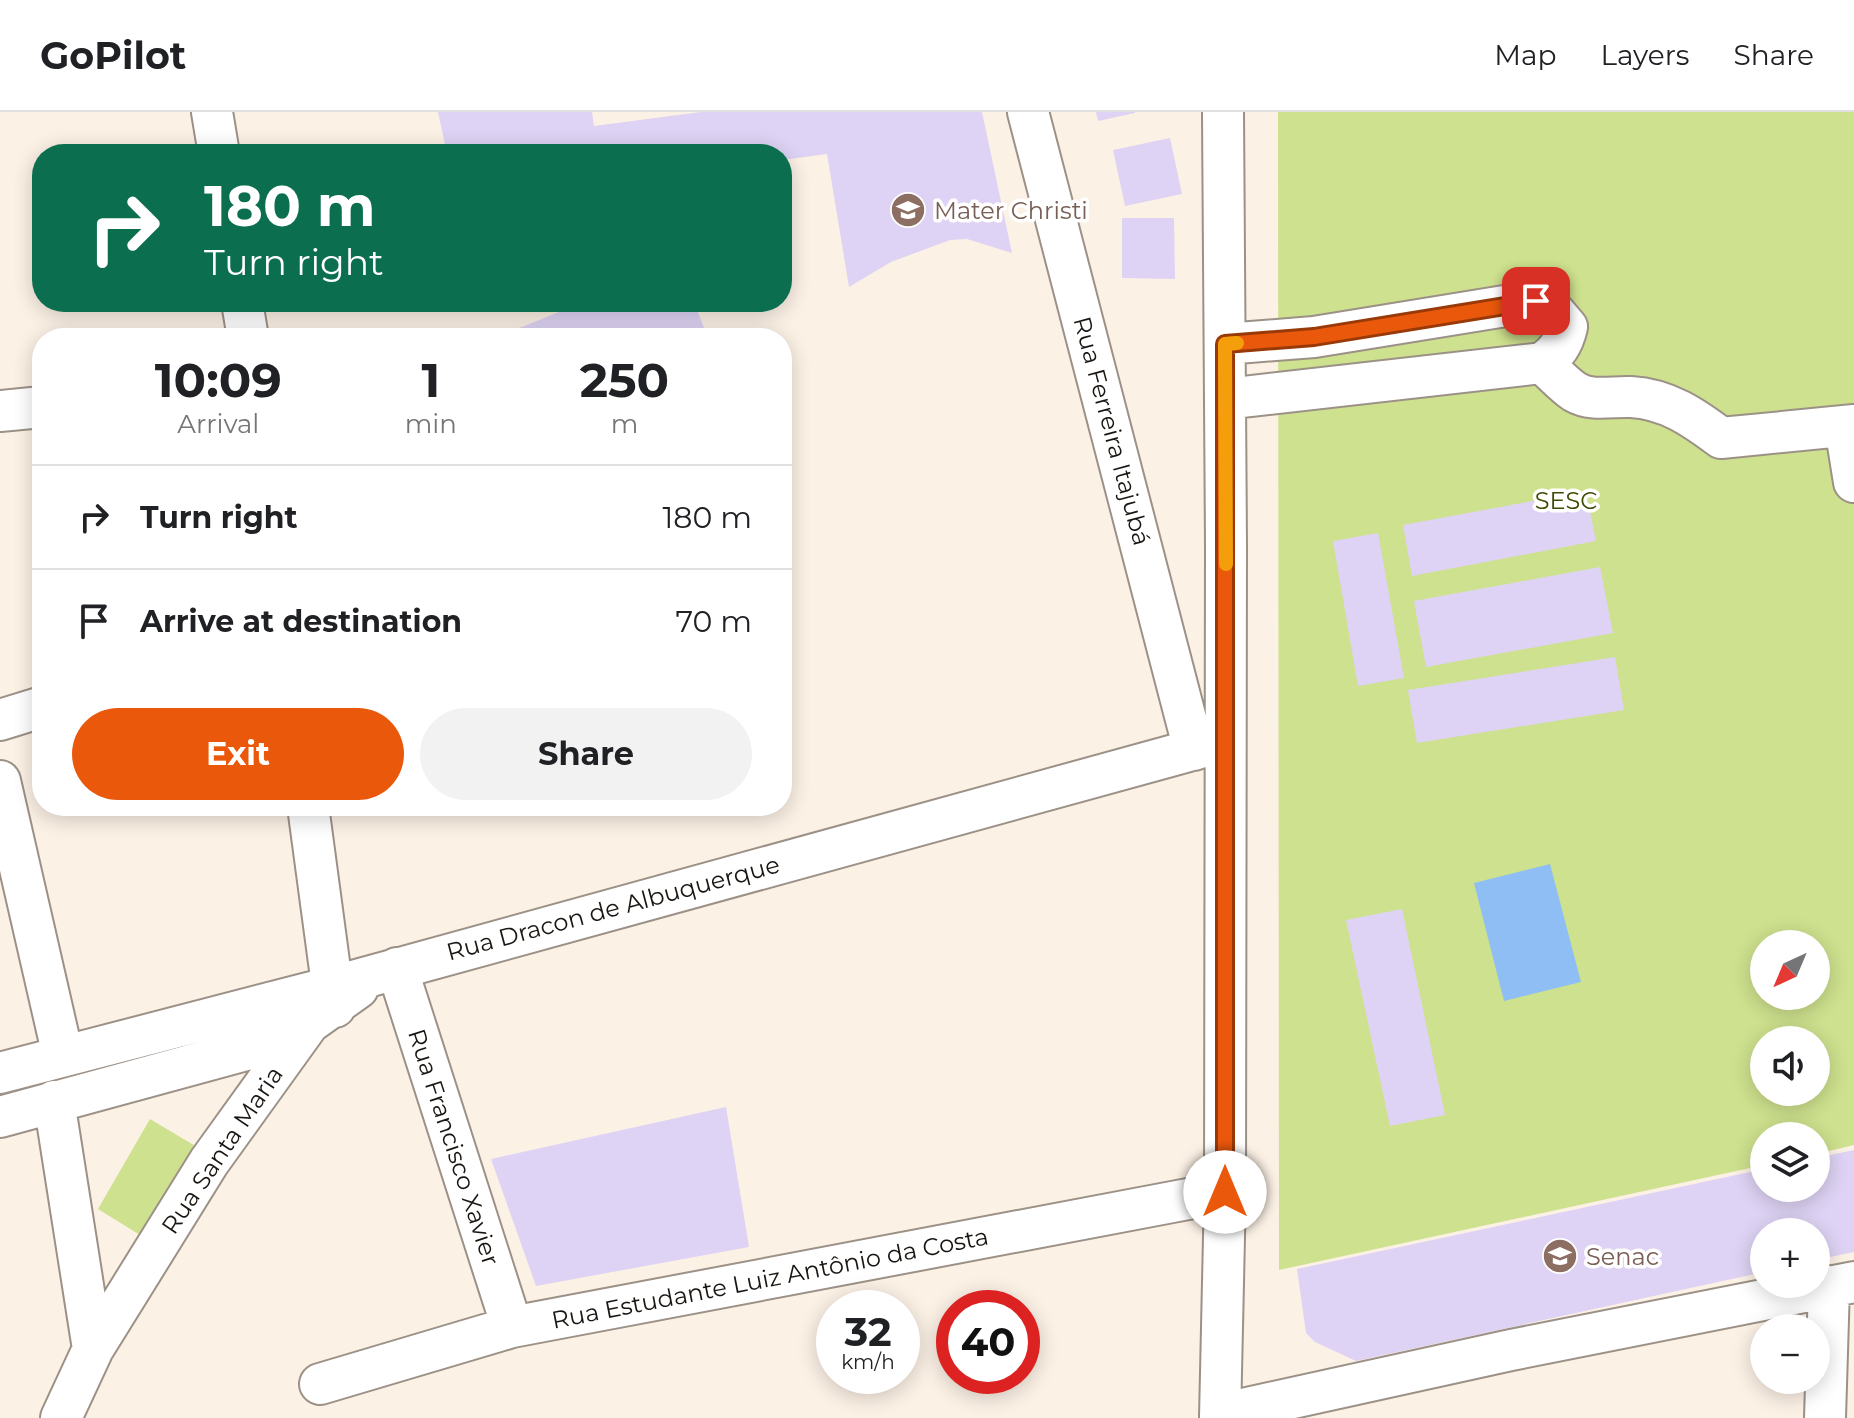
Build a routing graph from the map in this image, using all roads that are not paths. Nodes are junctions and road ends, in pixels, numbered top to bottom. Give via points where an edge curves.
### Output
1 (212, 112) edge
2 (1028, 112) edge
3 (1223, 112) edge
4 (217, 144) edge
5 (1225, 344) junction
6 (1542, 363) junction
7 (1225, 399) junction
8 (32, 408) edge
9 (0, 411) edge
10 (1850, 426) edge
11 (1854, 482) edge
12 (32, 710) edge
13 (0, 720) edge
14 (1210, 745) junction
15 (0, 781) edge
16 (309, 816) edge
17 (387, 970) junction
18 (325, 1006) junction
19 (63, 1056) junction
20 (0, 1073) edge
21 (54, 1101) junction
22 (0, 1117) edge
23 (1225, 1192) junction
24 (1841, 1284) edge
25 (512, 1327) junction
26 (93, 1349) junction
27 (320, 1384) dead end
28 (1220, 1416) edge
29 (61, 1418) edge
30 (1825, 1418) edge

1 - 4 street
2 - 14 street, Rua Ferreira Itajubá
3 - 5 street
5 - 6 street via 1314,337 1536,301 1567,327 1564,342
5 - 7 street
6 - 7 street
6 - 10 street via 1577,393 1663,402 1721,438
7 - 14 street
8 - 9 street
10 - 11 street
12 - 13 street
14 - 17 street, Rua Dracon de Albuquerque
14 - 23 street
15 - 19 street
16 - 18 street
17 - 18 street, Rua Santa Maria
17 - 25 street, Rua Francisco Xavier
18 - 19 street
18 - 21 street via 264,1045
18 - 26 street, Rua Santa Maria via 209,1162
19 - 20 street
21 - 22 street
21 - 26 street
23 - 25 street, Rua Estudante Luiz Antônio da Costa
23 - 28 street
24 - 28 street
24 - 30 street
25 - 27 street, Rua Estudante Luiz Antônio da Costa
26 - 29 street, Rua Santa Maria

